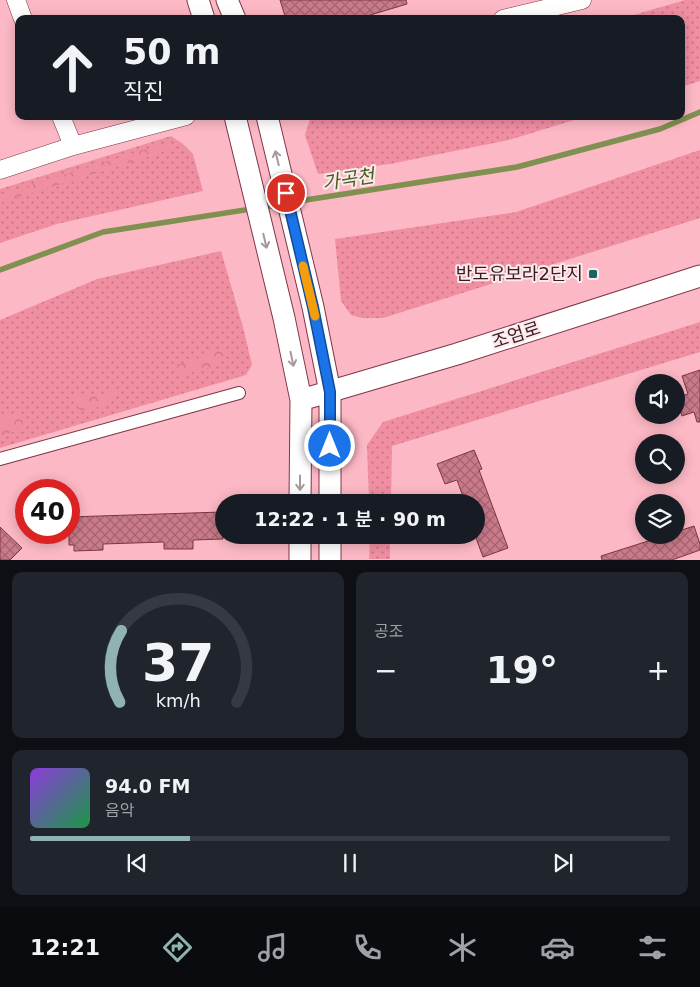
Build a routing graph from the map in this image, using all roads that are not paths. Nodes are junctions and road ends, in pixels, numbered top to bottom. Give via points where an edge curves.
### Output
1 (16, 0) edge
2 (198, 0) edge
3 (227, 0) edge
4 (582, 0) edge
5 (22, 15) edge
6 (203, 15) edge
7 (233, 15) edge
8 (520, 15) edge
9 (63, 120) edge
10 (171, 120) edge
11 (236, 120) edge
12 (269, 120) edge
13 (73, 146) junction
14 (0, 170) edge
15 (700, 276) edge
16 (330, 392) junction
17 (238, 393) dead end
18 (301, 400) junction
19 (0, 459) edge
20 (300, 494) edge
21 (330, 494) edge
22 (300, 544) edge
23 (330, 544) edge
24 (300, 560) edge
25 (330, 560) edge

1 - 5 street
2 - 6 street
3 - 7 street
4 - 8 street
9 - 13 street
10 - 13 street
11 -> 18 street
16 -> 12 street
13 - 14 street
15 - 16 street, 조엄로
16 - 18 street, 조엄로
16 - 21 street
17 - 19 street
18 -> 20 street
22 - 24 street
23 - 25 street

